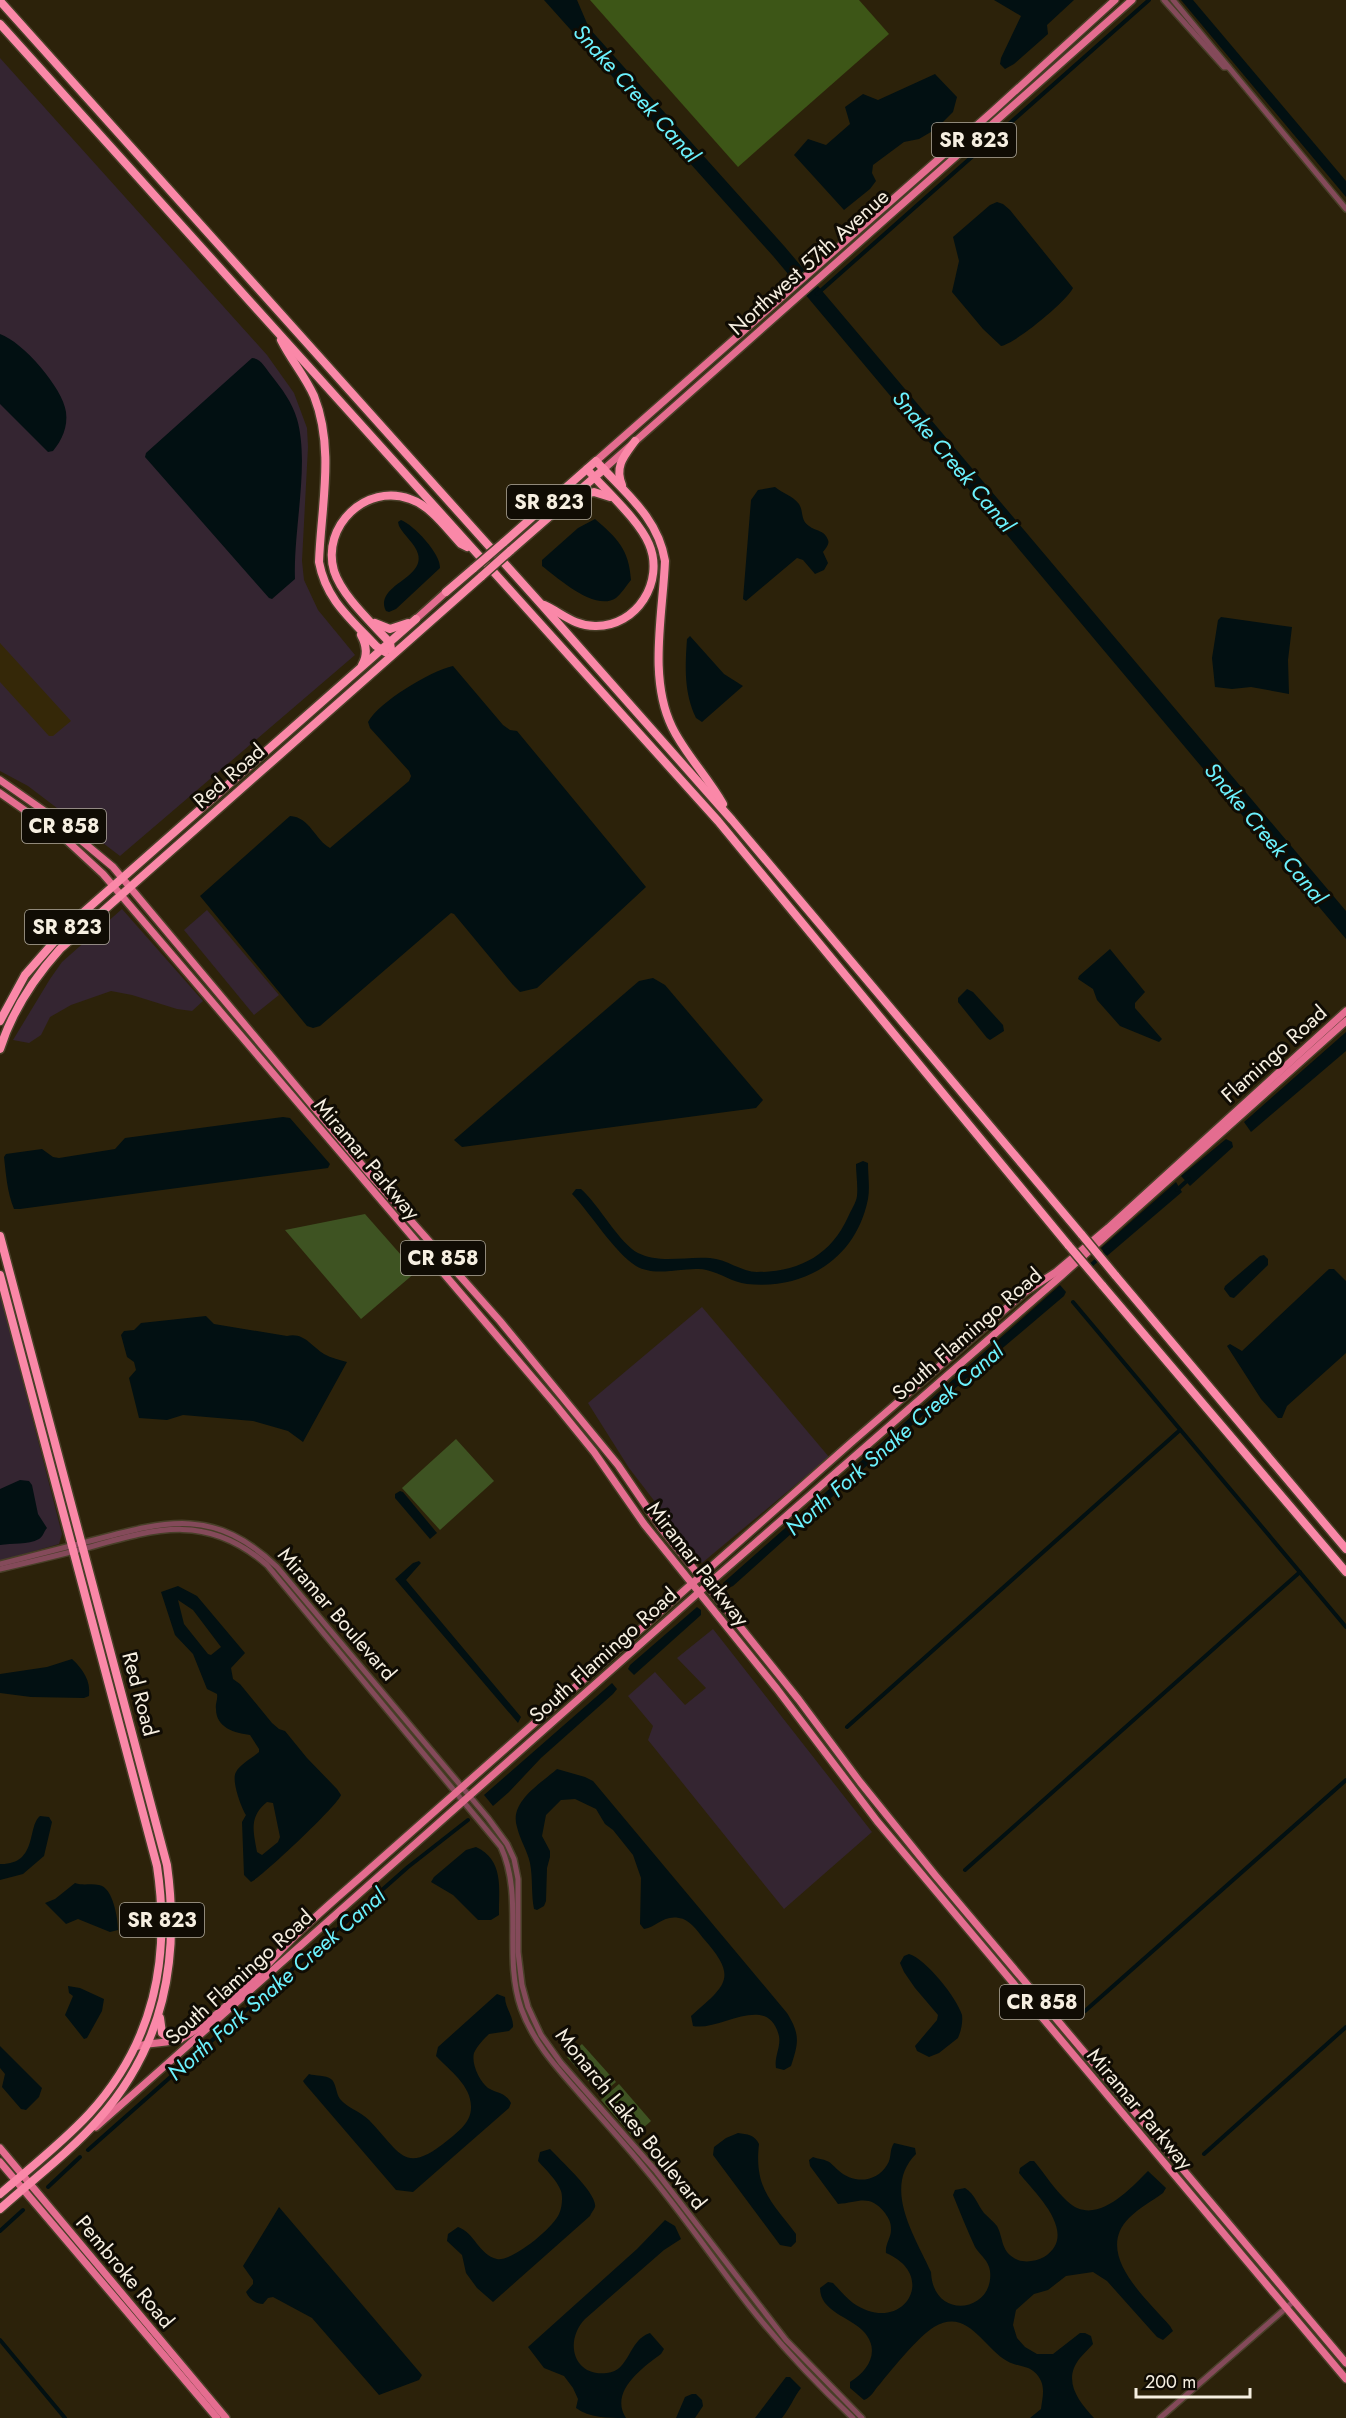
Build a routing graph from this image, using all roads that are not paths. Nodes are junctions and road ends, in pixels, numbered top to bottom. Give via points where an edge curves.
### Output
1 (1115, 0) edge
2 (1132, 0) edge
3 (1164, 0) edge
4 (1173, 0) edge
5 (0, 1) edge
6 (0, 24) edge
7 (1228, 67) junction
8 (1346, 208) edge
9 (278, 332) junction
10 (635, 441) junction
11 (596, 460) junction
12 (587, 469) junction
13 (604, 469) junction
14 (594, 477) junction
15 (623, 488) junction
16 (570, 498) junction
17 (613, 499) junction
18 (502, 543) joint
19 (510, 551) joint
20 (476, 552) junction
21 (446, 592) joint
22 (541, 604) junction
23 (416, 619) junction
24 (370, 621) junction
25 (357, 626) junction
26 (390, 643) junction
27 (381, 651) junction
28 (392, 655) junction
29 (359, 670) junction
30 (0, 780) edge
31 (0, 793) edge
32 (43, 809) junction
33 (36, 817) junction
34 (732, 820) junction
35 (123, 878) junction
36 (113, 886) junction
37 (130, 886) junction
38 (121, 894) junction
39 (18, 987) junction
40 (1346, 1011) edge
41 (0, 1021) edge
42 (1346, 1022) edge
43 (1, 1047) edge
44 (1226, 1124) junction
45 (0, 1236) edge
46 (3, 1273) edge
47 (82, 1546) junction
48 (73, 1549) junction
49 (1346, 1549) edge
50 (0, 1564) edge
51 (0, 1569) edge
52 (1346, 1572) edge
53 (702, 1576) junction
54 (692, 1585) junction
55 (708, 1585) junction
56 (699, 1593) junction
57 (460, 1790) junction
58 (467, 1799) junction
59 (886, 1814) junction
60 (877, 1821) junction
61 (159, 2010) junction
62 (180, 2039) junction
63 (147, 2043) junction
64 (135, 2047) junction
65 (75, 2143) junction
66 (0, 2148) edge
67 (0, 2162) edge
68 (19, 2177) junction
69 (26, 2186) junction
70 (0, 2194) edge
71 (0, 2209) edge
72 (122, 2298) junction
73 (1294, 2301) junction
74 (1286, 2308) junction
75 (1346, 2363) edge
76 (1346, 2379) edge
77 (217, 2418) edge
78 (226, 2418) edge
79 (853, 2418) edge
80 (862, 2418) edge
81 (1160, 2418) edge

1 - 11 main road, Northwest 57th Avenue / SR 823
2 - 10 main road, Northwest 57th Avenue / SR 823
3 - 7 street
4 - 7 street
5 - 22 highway
6 - 9 highway
7 - 8 street
9 - 20 highway
9 - 25 highway via 309,385 323,427 326,464 319,562 322,575 331,596
10 - 13 main road, Northwest 57th Avenue / SR 823
10 - 15 highway via 619,466
11 - 12 highway, Northwest 57th Avenue / SR 823
11 - 13 highway
12 - 14 highway
12 - 18 highway, Northwest 57th Avenue / SR 823
13 - 14 highway, Northwest 57th Avenue / SR 823
13 - 15 highway
14 - 16 highway, Northwest 57th Avenue / SR 823
14 - 17 highway
15 - 34 highway via 650,519 662,546 659,677 664,706 672,727
16 - 17 highway via 594,492
16 - 19 highway, Northwest 57th Avenue / SR 823
17 - 22 highway via 642,532 652,552 654,569 643,601 626,617 596,626 573,622
18 - 21 highway, Red Road / SR 823, bridge
19 - 28 highway, Red Road / SR 823, bridge
20 - 24 highway via 461,544 430,511 409,498 379,496 359,504 337,531 332,563 343,589
20 - 52 highway, bridge via 718,821 1102,1285
21 - 23 main road, Red Road / SR 823
22 - 34 highway
23 - 24 highway via 390,629
23 - 26 highway, Red Road / SR 823
24 - 26 highway
25 - 27 highway
25 - 29 highway via 366,649
26 - 27 highway, Red Road / SR 823
26 - 28 highway
27 - 28 highway
27 - 29 highway, Red Road / SR 823
28 - 37 highway, Red Road / SR 823
29 - 35 highway, Red Road / SR 823
30 - 32 main road, Miramar Parkway / CR 858
31 - 33 main road, Miramar Parkway / CR 858
32 - 33 main road
32 - 35 main road, Miramar Parkway / CR 858
33 - 36 main road, Miramar Parkway / CR 858 via 63,837
34 - 49 highway, bridge
35 - 36 highway, Red Road / SR 823
35 - 37 main road, Miramar Parkway / CR 858
36 - 38 main road, Miramar Parkway / CR 858
36 - 39 highway, Red Road / SR 823 via 53,941
37 - 38 highway, Red Road / SR 823
37 - 53 main road, Miramar Parkway / CR 858 via 379,1185 576,1412 661,1528
38 - 43 highway, Red Road / SR 823 via 51,960 9,1024
38 - 54 main road, Miramar Parkway / CR 858 via 555,1404
39 - 41 highway, Red Road / SR 823
39 - 43 highway via 18,995 1,1029
40 - 44 main road, Flamingo Road
42 - 44 main road, Flamingo Road
44 - 53 main road, South Flamingo Road via 1056,1272 1025,1292
44 - 55 main road, South Flamingo Road
45 - 46 highway, Red Road / SR 823
46 - 47 highway, Red Road / SR 823
46 - 48 highway, Red Road / SR 823
47 - 48 street, Miramar Boulevard
47 - 57 street, Miramar Boulevard via 176,1528 214,1533 246,1548 273,1571
47 - 61 highway, Red Road / SR 823 via 167,1865 173,1939
48 - 50 street, Miramar Boulevard
48 - 51 street, Miramar Boulevard
48 - 64 highway, Red Road / SR 823 via 138,1791 162,1899 163,1940 158,1977
53 - 54 main road, South Flamingo Road
53 - 55 main road, Miramar Parkway / CR 858
54 - 56 main road, Miramar Parkway / CR 858
54 - 57 main road, South Flamingo Road
55 - 56 main road, South Flamingo Road
55 - 59 main road, Miramar Parkway / CR 858
56 - 58 main road, South Flamingo Road
56 - 60 main road, Miramar Parkway / CR 858
57 - 58 street, Miramar Boulevard
57 - 62 main road, South Flamingo Road via 299,1932 234,1998
58 - 65 main road, South Flamingo Road
58 - 79 street, Monarch Lakes Boulevard via 508,1861 515,1986 535,2038 648,2172 782,2346
58 - 80 street, Monarch Lakes Boulevard via 497,1829 514,1859 522,1985 541,2035 655,2170 786,2340
59 - 60 main road
59 - 73 main road, Miramar Parkway / CR 858
60 - 74 main road, Miramar Parkway / CR 858
61 - 62 highway via 162,2033
61 - 63 highway, Red Road / SR 823
62 - 63 main road, South Flamingo Road
63 - 64 main road, South Flamingo Road
63 - 65 highway, Red Road / SR 823 via 114,2101
64 - 68 highway, Red Road / SR 823 via 111,2086 76,2127
65 - 69 highway, South Flamingo Road / SR 823
66 - 68 main road, Pembroke Road
67 - 68 main road, Pembroke Road
68 - 69 main road, Pembroke Road
68 - 70 highway, SR 823
69 - 71 highway, South Flamingo Road / SR 823
69 - 72 main road, Pembroke Road
72 - 77 main road, Pembroke Road
72 - 78 main road, Pembroke Road
73 - 74 street
73 - 75 main road, Miramar Parkway / CR 858
74 - 76 main road, Miramar Parkway / CR 858
74 - 81 street

